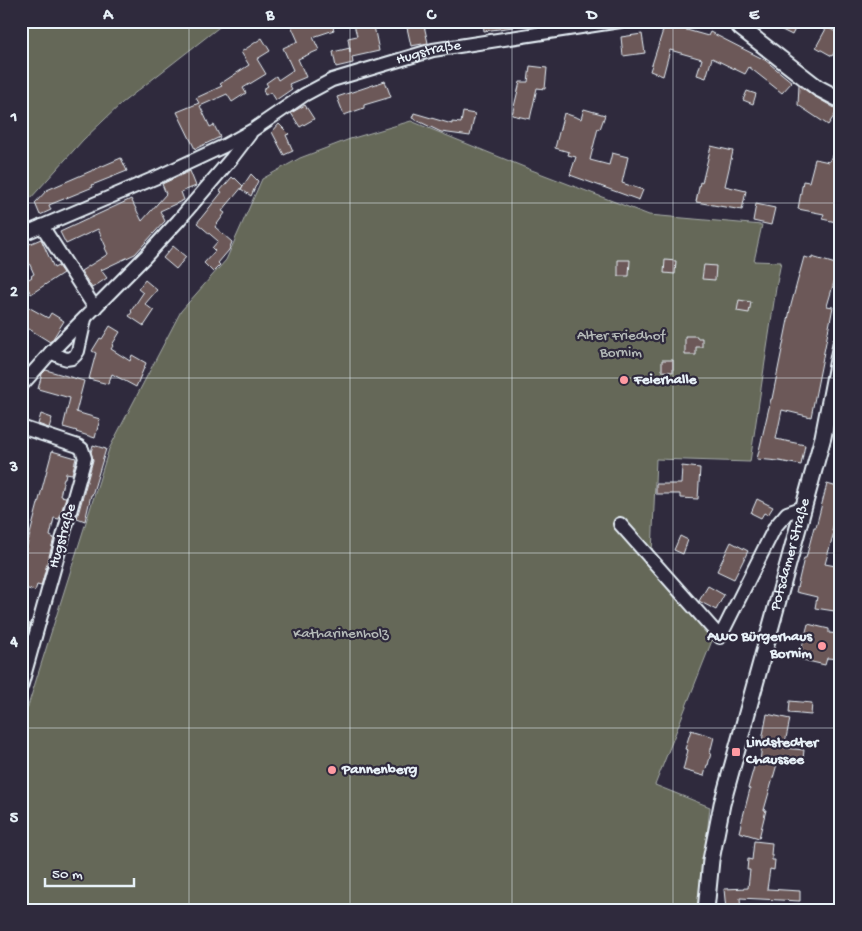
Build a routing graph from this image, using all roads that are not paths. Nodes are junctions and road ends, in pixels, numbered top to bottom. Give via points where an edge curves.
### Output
1 (620, 21) edge
2 (735, 21) edge
3 (841, 100) edge
4 (253, 130) junction
5 (42, 226) junction
6 (23, 235) edge
7 (95, 308) junction
8 (85, 318) junction
9 (841, 344) edge
10 (51, 352) junction
11 (21, 386) edge
12 (21, 427) edge
13 (804, 507) junction
14 (620, 524) dead end
15 (21, 687) edge
16 (706, 910) edge

1 - 4 street, Hugstraße via 433,50 332,80 283,108
2 - 3 main road via 818,88
4 - 5 street, Hugstraße via 162,175
4 - 7 street, Hugstraße via 178,221
5 - 6 street, Hugstraße
5 - 7 street
7 - 8 street, Hugstraße
8 - 10 street, Hugstraße
8 - 10 street via 76,355 68,359
9 - 13 main road, Potsdamer Straße via 823,437
10 - 11 street, Hugstraße
12 - 15 street, Hugstraße via 78,446 85,458
13 - 14 street via 788,513 775,527 720,637
13 - 16 main road, Potsdamer Straße via 722,804 711,860

